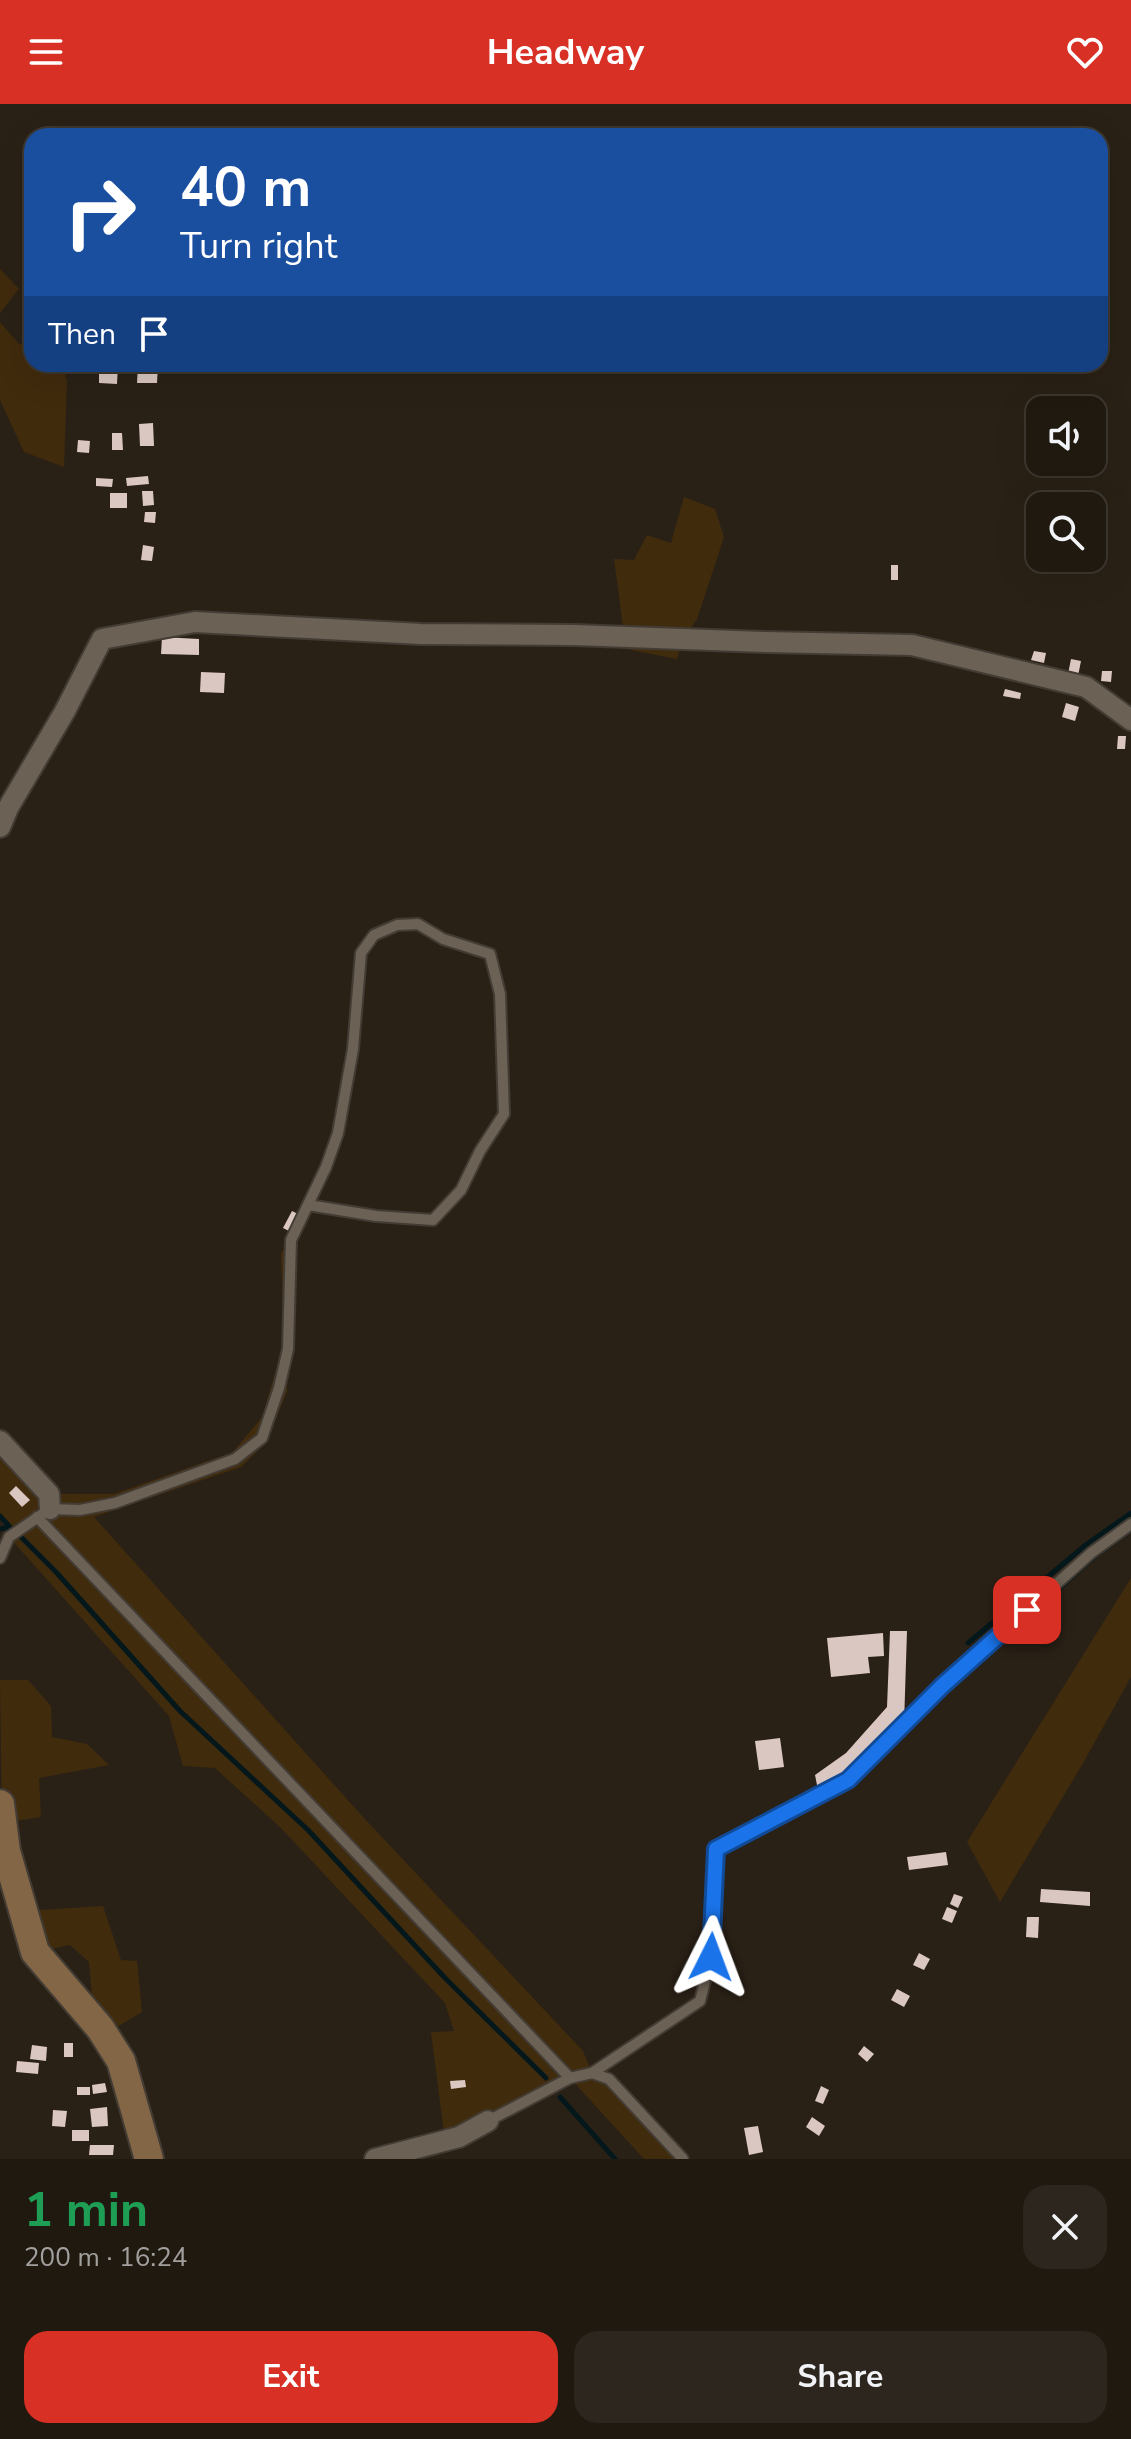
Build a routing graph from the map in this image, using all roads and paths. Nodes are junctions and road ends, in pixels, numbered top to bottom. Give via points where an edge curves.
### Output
1 (1131, 720) edge
2 (0, 827) edge
3 (308, 1205) junction
4 (0, 1441) edge
5 (44, 1513) junction
6 (1131, 1524) edge
7 (0, 1558) edge
8 (0, 1804) edge
9 (592, 2073) junction
10 (570, 2078) junction
11 (488, 2121) joint
12 (149, 2159) edge
13 (375, 2159) edge
14 (683, 2159) edge

1 - 2 street via 1086,687 912,645 421,634 195,622 102,639
3 - 3 lane via 433,1220 461,1190 504,1114 500,994 490,954 443,939 418,924 397,925 374,935 361,953 353,1049 338,1133
3 - 5 lane via 291,1240 288,1349 262,1438 235,1459 115,1503
4 - 5 street via 49,1494
5 - 7 lane via 9,1537
5 - 10 lane
6 - 9 lane via 1091,1553 942,1686 848,1780 716,1849 711,1957 700,2001
8 - 12 street via 6,1851 35,1952 121,2061
9 - 10 lane
9 - 14 lane via 609,2079
10 - 11 lane
11 - 13 street via 459,2137

